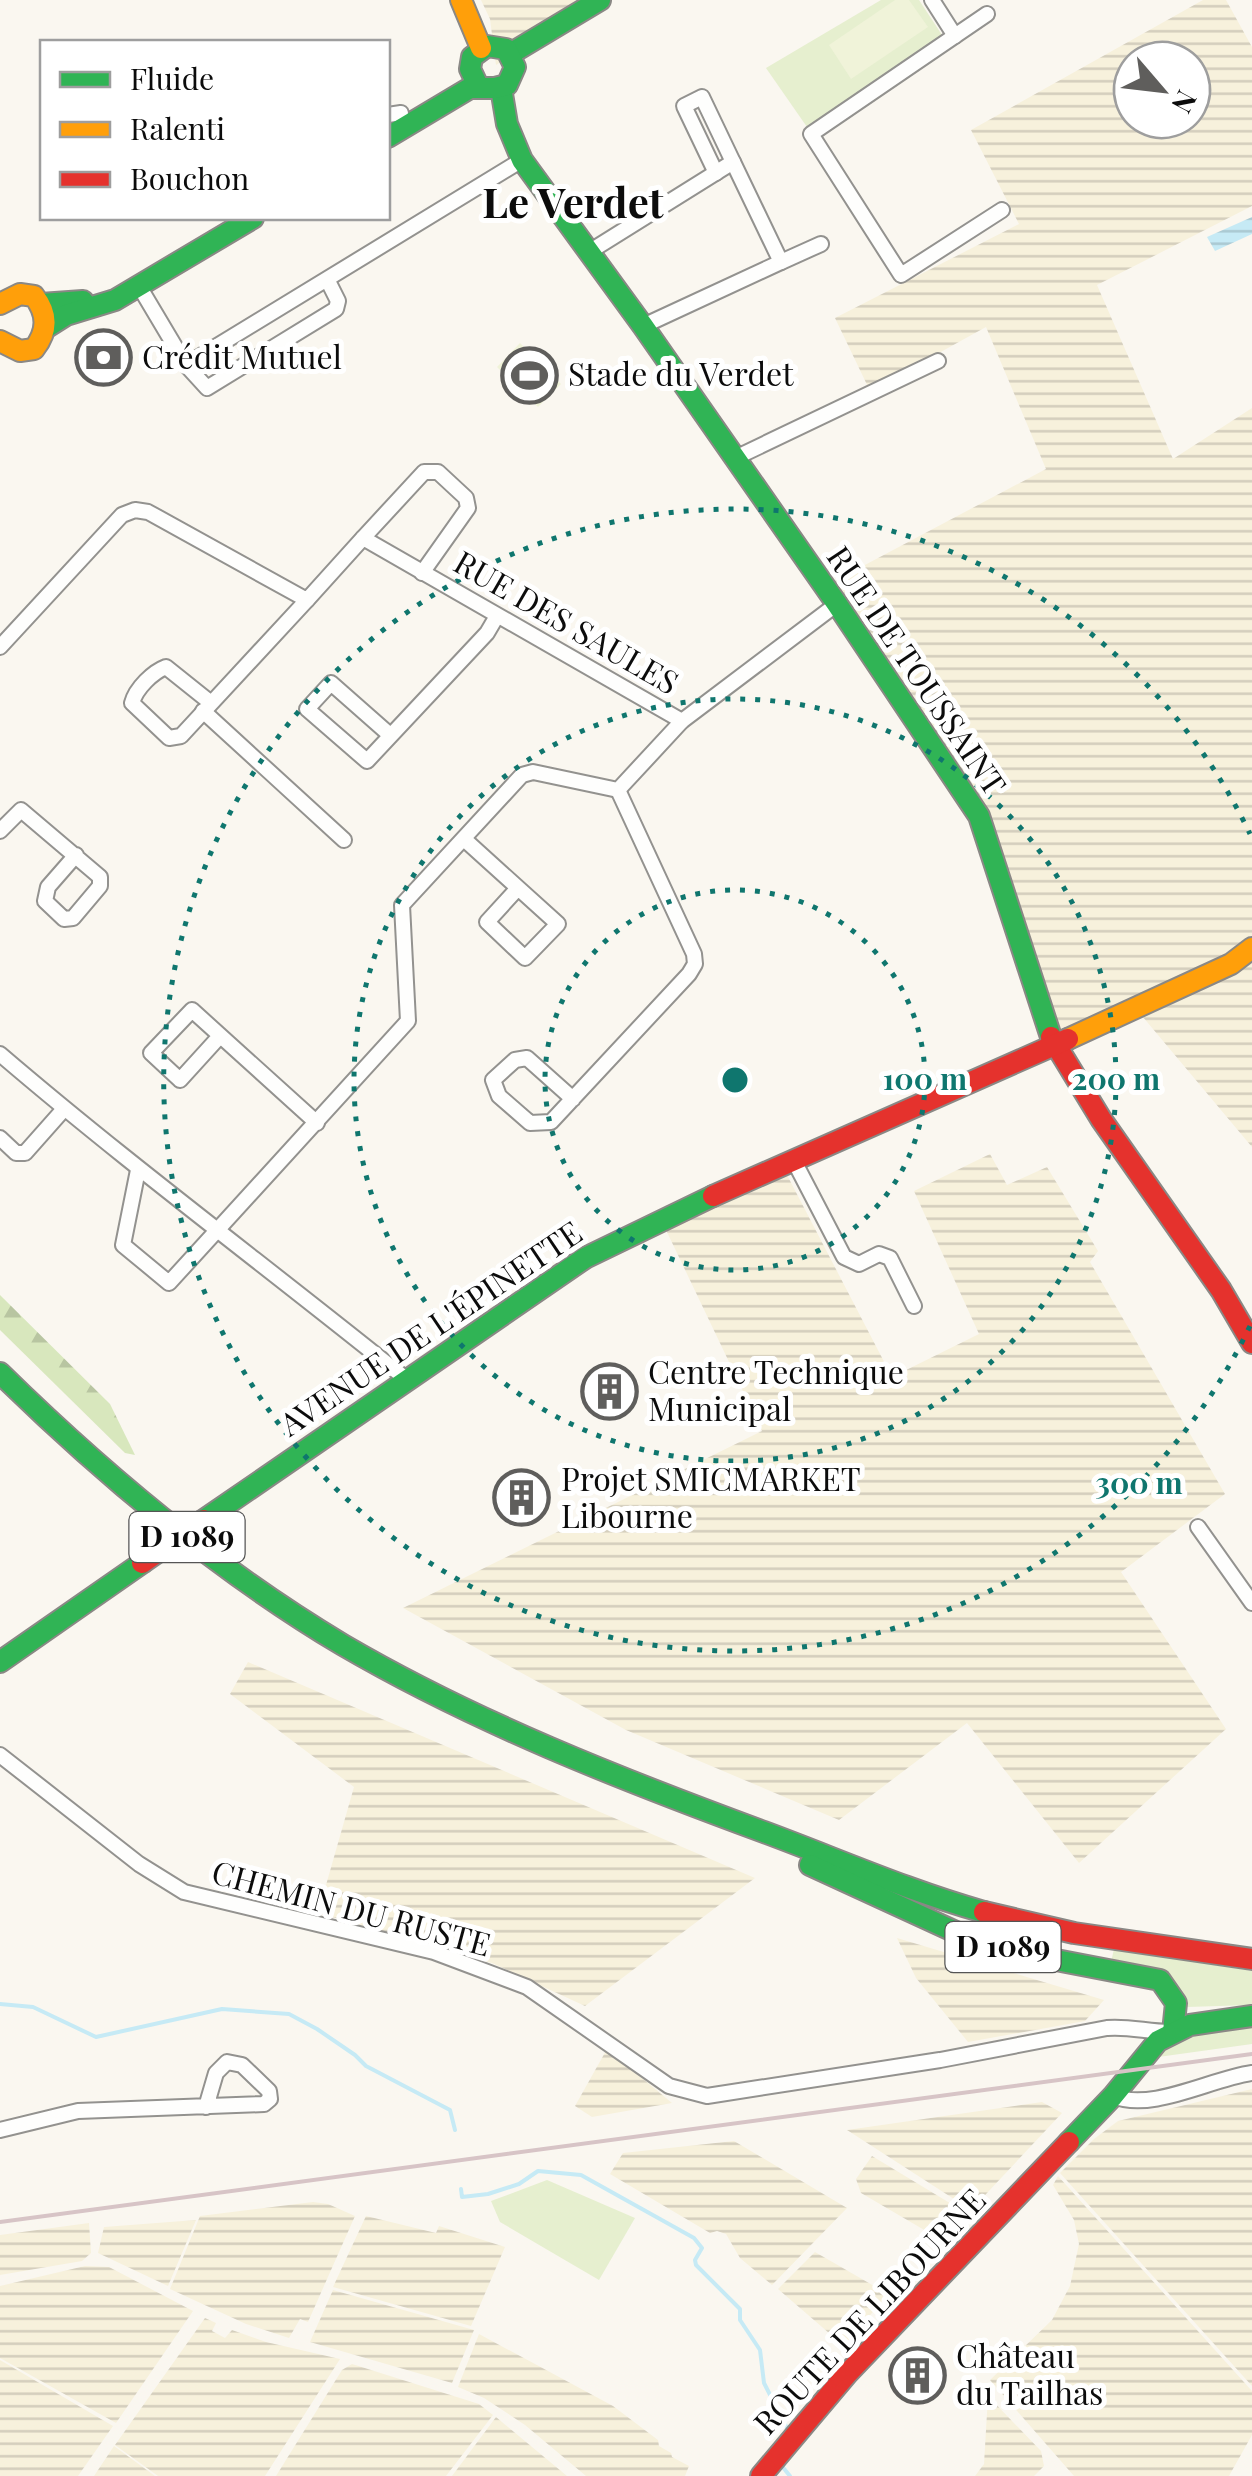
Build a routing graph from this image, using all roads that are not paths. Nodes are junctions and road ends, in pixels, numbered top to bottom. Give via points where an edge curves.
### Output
1 (460, 0) edge
2 (600, 0) edge
3 (932, 0) edge
4 (987, 14) dead end
5 (955, 36) junction
6 (481, 48) junction
7 (510, 54) junction
8 (474, 77) junction
9 (502, 88) junction
10 (392, 116) edge
11 (390, 135) edge
12 (522, 160) junction
13 (733, 162) junction
14 (716, 173) junction
15 (1002, 210) dead end
16 (227, 220) edge
17 (249, 220) edge
18 (821, 244) dead end
19 (589, 252) junction
20 (781, 262) junction
21 (328, 281) junction
22 (139, 286) junction
23 (0, 304) edge
24 (41, 304) junction
25 (643, 326) junction
26 (48, 327) junction
27 (4, 350) edge
28 (938, 361) dead end
29 (186, 365) junction
30 (735, 458) junction
31 (363, 538) junction
32 (422, 573) junction
33 (307, 600) junction
34 (836, 604) junction
35 (497, 616) junction
36 (0, 647) edge
37 (207, 707) junction
38 (682, 721) junction
39 (390, 735) junction
40 (618, 790) junction
41 (0, 831) edge
42 (464, 839) junction
43 (344, 840) dead end
44 (76, 855) junction
45 (518, 888) junction
46 (1252, 948) edge
47 (220, 1036) junction
48 (1054, 1046) junction
49 (0, 1054) edge
50 (573, 1099) junction
51 (64, 1109) junction
52 (316, 1123) junction
53 (0, 1138) edge
54 (793, 1159) junction
55 (138, 1170) junction
56 (219, 1230) junction
57 (914, 1306) dead end
58 (1252, 1343) edge
59 (0, 1374) edge
60 (406, 1380) junction
61 (1198, 1527) dead end
62 (1252, 1603) edge
63 (0, 1662) edge
64 (0, 1755) edge
65 (714, 1814) junction
66 (1252, 1959) edge
67 (1252, 2016) edge
68 (1172, 2032) junction
69 (1252, 2072) edge
70 (1112, 2096) junction
71 (206, 2106) junction
72 (0, 2130) edge
73 (761, 2476) edge

1 - 6 main road
2 - 7 main road
3 - 5 street
4 - 5 street
5 - 15 street via 811,134 902,275
6 - 7 main road via 500,46
6 - 8 main road via 472,57
7 - 9 main road via 514,73
8 - 9 main road via 490,90
8 - 10 main road
8 - 11 main road
9 - 12 main road, RUE DE TOUSSAINT
12 - 19 main road, RUE DE TOUSSAINT
12 - 21 street
13 - 14 street
13 - 14 street via 702,97 684,106
13 - 20 street
14 - 19 street
16 - 24 main road via 96,296
17 - 22 main road
18 - 20 street
19 - 25 main road, RUE DE TOUSSAINT
20 - 25 street
21 - 29 street
21 - 29 street via 336,308 206,388
22 - 26 main road
22 - 29 street
23 - 24 main road via 20,295
24 - 26 main road
25 - 30 main road, RUE DE TOUSSAINT
26 - 27 main road via 34,347
28 - 30 street
30 - 34 main road, RUE DE TOUSSAINT
31 - 32 street, RUE DES SAULES
31 - 32 street, RUE DES SAULES via 424,472 438,472 468,508
31 - 33 street, RUE DES SAULES
32 - 35 street, RUE DES SAULES
33 - 36 street via 135,510 122,514
33 - 37 street, RUE DES SAULES
34 - 38 street
34 - 48 main road, RUE DE TOUSSAINT via 978,816
35 - 38 street, RUE DES SAULES
35 - 39 street
37 - 37 street via 174,740 132,703 166,666
37 - 43 street
38 - 40 street
39 - 39 street via 331,683 307,709 367,761
40 - 42 street via 522,775
40 - 50 street via 694,964
41 - 44 street via 21,810
42 - 45 street
42 - 52 street via 402,905 408,1021
44 - 44 street via 48,887 45,901 64,919 73,918 100,886 100,877
45 - 45 street via 487,922 525,958 558,924
46 - 48 main road, AVENUE DE L'ÉPINETTE via 1231,964
47 - 47 street via 192,1010 151,1053 180,1080
47 - 52 street
48 - 54 main road, AVENUE DE L'ÉPINETTE
48 - 58 main road, RUE DE TOUSSAINT
49 - 51 street
50 - 50 street via 527,1058 514,1060 494,1080 499,1096 530,1123 551,1122
51 - 53 street via 25,1153
51 - 55 street
52 - 56 street
54 - 57 street via 844,1257 860,1264 879,1254 890,1258
54 - 60 main road, AVENUE DE L'ÉPINETTE via 585,1258
55 - 56 street
55 - 56 street via 124,1245 169,1284
56 - 60 street
59 - 65 main road, D 1089 via 139,1500 314,1626 474,1712
60 - 63 main road, AVENUE DE L'ÉPINETTE, bridge
61 - 62 street
64 - 68 street, CHEMIN DU RUSTE via 184,1892 434,1952 527,1987 669,2086 708,2096 1130,2026
65 - 66 main road, D 1089 via 969,1908
65 - 68 main road, D 1089 via 960,1934 1160,1980 1178,2009
67 - 68 main road
68 - 70 main road, ROUTE DE LIBOURNE
69 - 70 street via 1152,2100
70 - 73 main road, ROUTE DE LIBOURNE via 848,2374
71 - 71 street via 216,2073 227,2062 242,2065 270,2091 264,2104
71 - 72 street via 78,2112

